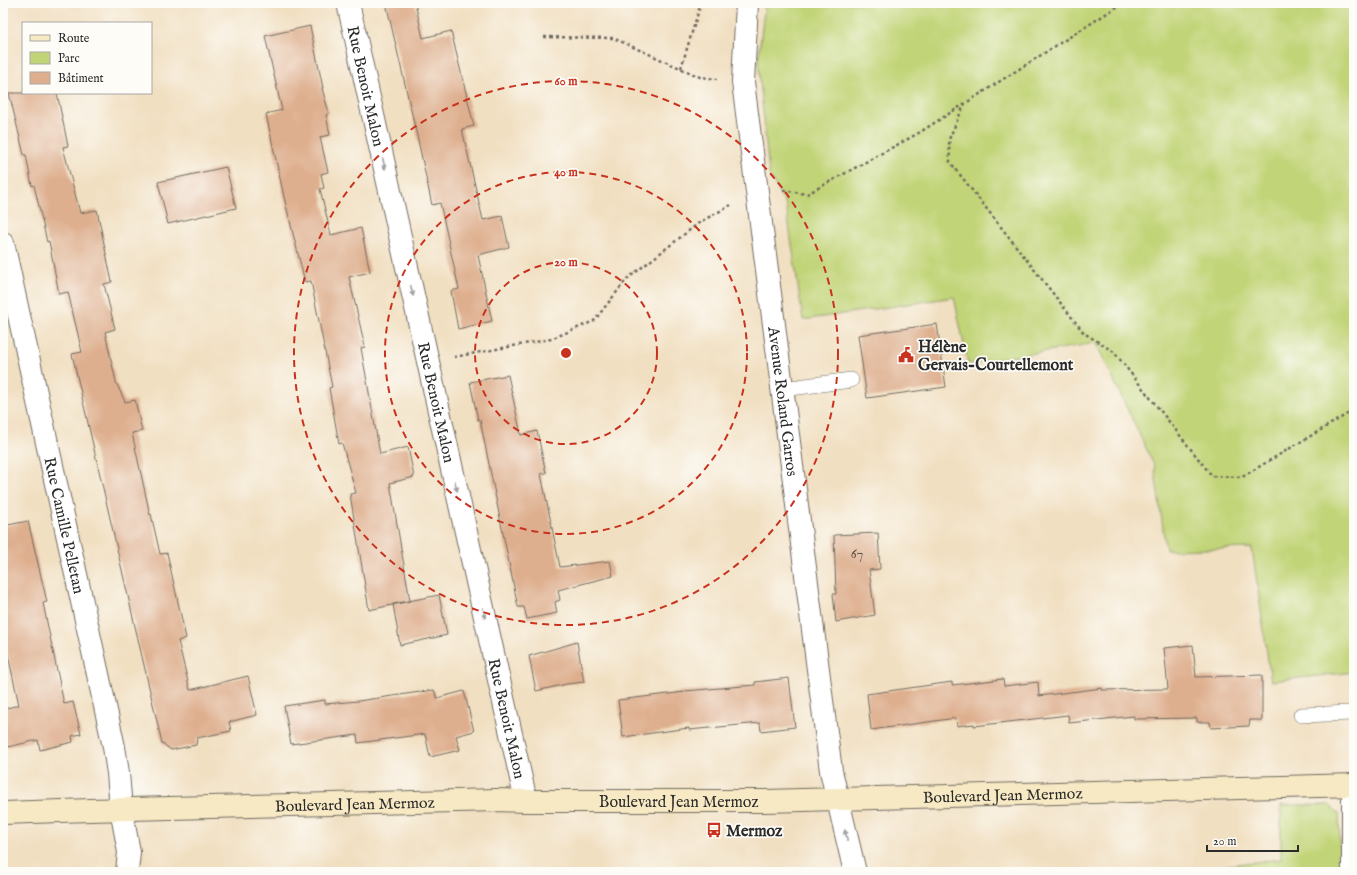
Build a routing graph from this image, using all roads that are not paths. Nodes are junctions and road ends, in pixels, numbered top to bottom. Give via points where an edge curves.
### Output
1 (348, 3) edge
2 (747, 3) edge
3 (3, 243) edge
4 (851, 380) dead end
5 (783, 389) junction
6 (1352, 713) dead end
7 (1301, 715) dead end
8 (1354, 785) edge
9 (838, 798) junction
10 (526, 801) junction
11 (121, 809) junction
12 (3, 813) edge
13 (127, 872) edge
14 (855, 872) edge
15 (1353, 872) edge

1 -> 10 street, Rue Benoit Malon
2 - 5 street, Avenue Roland Garros via 743,82
3 - 11 street, Rue Camille Pelletan via 114,747
4 - 5 lane
5 - 9 street, Avenue Roland Garros via 831,771
6 - 7 lane
8 - 9 street, Boulevard Jean Mermoz
8 - 15 street
9 - 10 street, Boulevard Jean Mermoz via 765,801
14 -> 9 street, Avenue Roland Garros
10 - 11 street, Boulevard Jean Mermoz
11 - 12 street, Boulevard Jean Mermoz
11 - 13 street, Rue Camille Pelletan via 129,852

